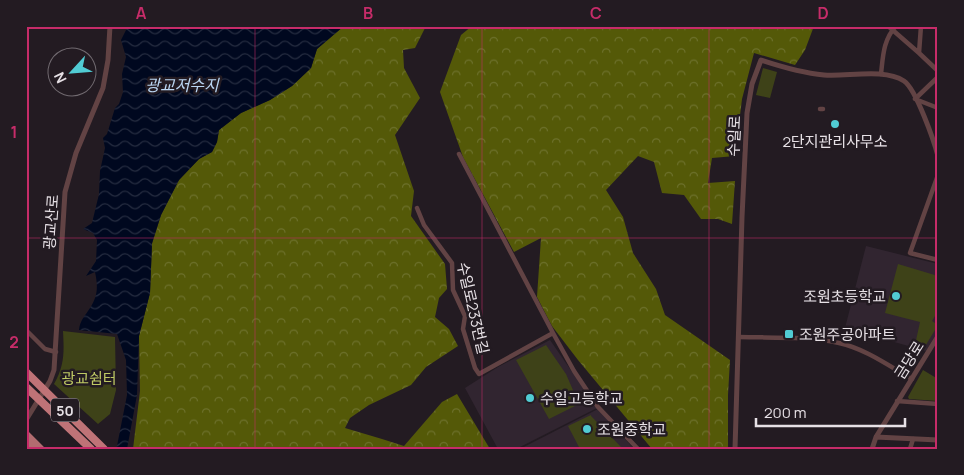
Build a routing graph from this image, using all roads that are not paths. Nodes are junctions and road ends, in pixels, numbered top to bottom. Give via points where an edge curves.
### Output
1 (110, 26) edge
2 (888, 26) edge
3 (922, 26) edge
4 (894, 28) edge
5 (919, 53) junction
6 (938, 71) edge
7 (881, 74) junction
8 (938, 77) edge
9 (915, 99) junction
10 (938, 108) edge
11 (935, 134) edge
12 (459, 154) dead end
13 (938, 156) edge
14 (938, 175) edge
15 (417, 208) dead end
16 (938, 259) edge
17 (26, 330) edge
18 (553, 333) junction
19 (938, 336) edge
20 (739, 337) junction
21 (56, 352) junction
22 (26, 372) edge
23 (912, 380) junction
24 (26, 387) edge
25 (897, 401) junction
26 (938, 404) edge
27 (26, 420) edge
28 (26, 434) edge
29 (876, 437) junction
30 (913, 439) junction
31 (938, 440) edge
32 (26, 443) edge
33 (32, 449) edge
34 (41, 449) edge
35 (91, 449) edge
36 (104, 449) edge
37 (638, 449) edge
38 (735, 449) edge
39 (872, 449) edge
40 (910, 449) edge

1 - 21 street, 광교산로 via 104,88 76,153 65,192
2 - 4 street
3 - 5 street
4 - 5 street
4 - 7 street via 883,50
5 - 6 street
7 - 9 street via 904,81 913,90
7 - 20 street, 수일로 via 825,75 796,71 761,60 752,84 747,113
8 - 9 street
9 - 10 street
9 - 11 street
11 - 13 street
12 - 18 street
14 - 16 street via 910,253
15 - 18 street, 수일로233번길 via 424,225 452,263 454,290 465,316 463,329 479,374
17 - 21 street via 44,349
18 - 37 street via 598,407
19 - 23 street, 금당로
20 - 23 street via 840,344 870,355
20 - 38 street
21 - 27 street, 광교산로 via 50,380
22 - 36 highway, 50, bridge
23 - 25 street, 금당로
24 - 35 highway, 50, bridge
25 - 26 street
25 - 29 street, 금당로
28 - 34 highway
29 - 30 street
29 - 39 street, 금당로
30 - 31 street
30 - 40 street
32 - 33 highway

